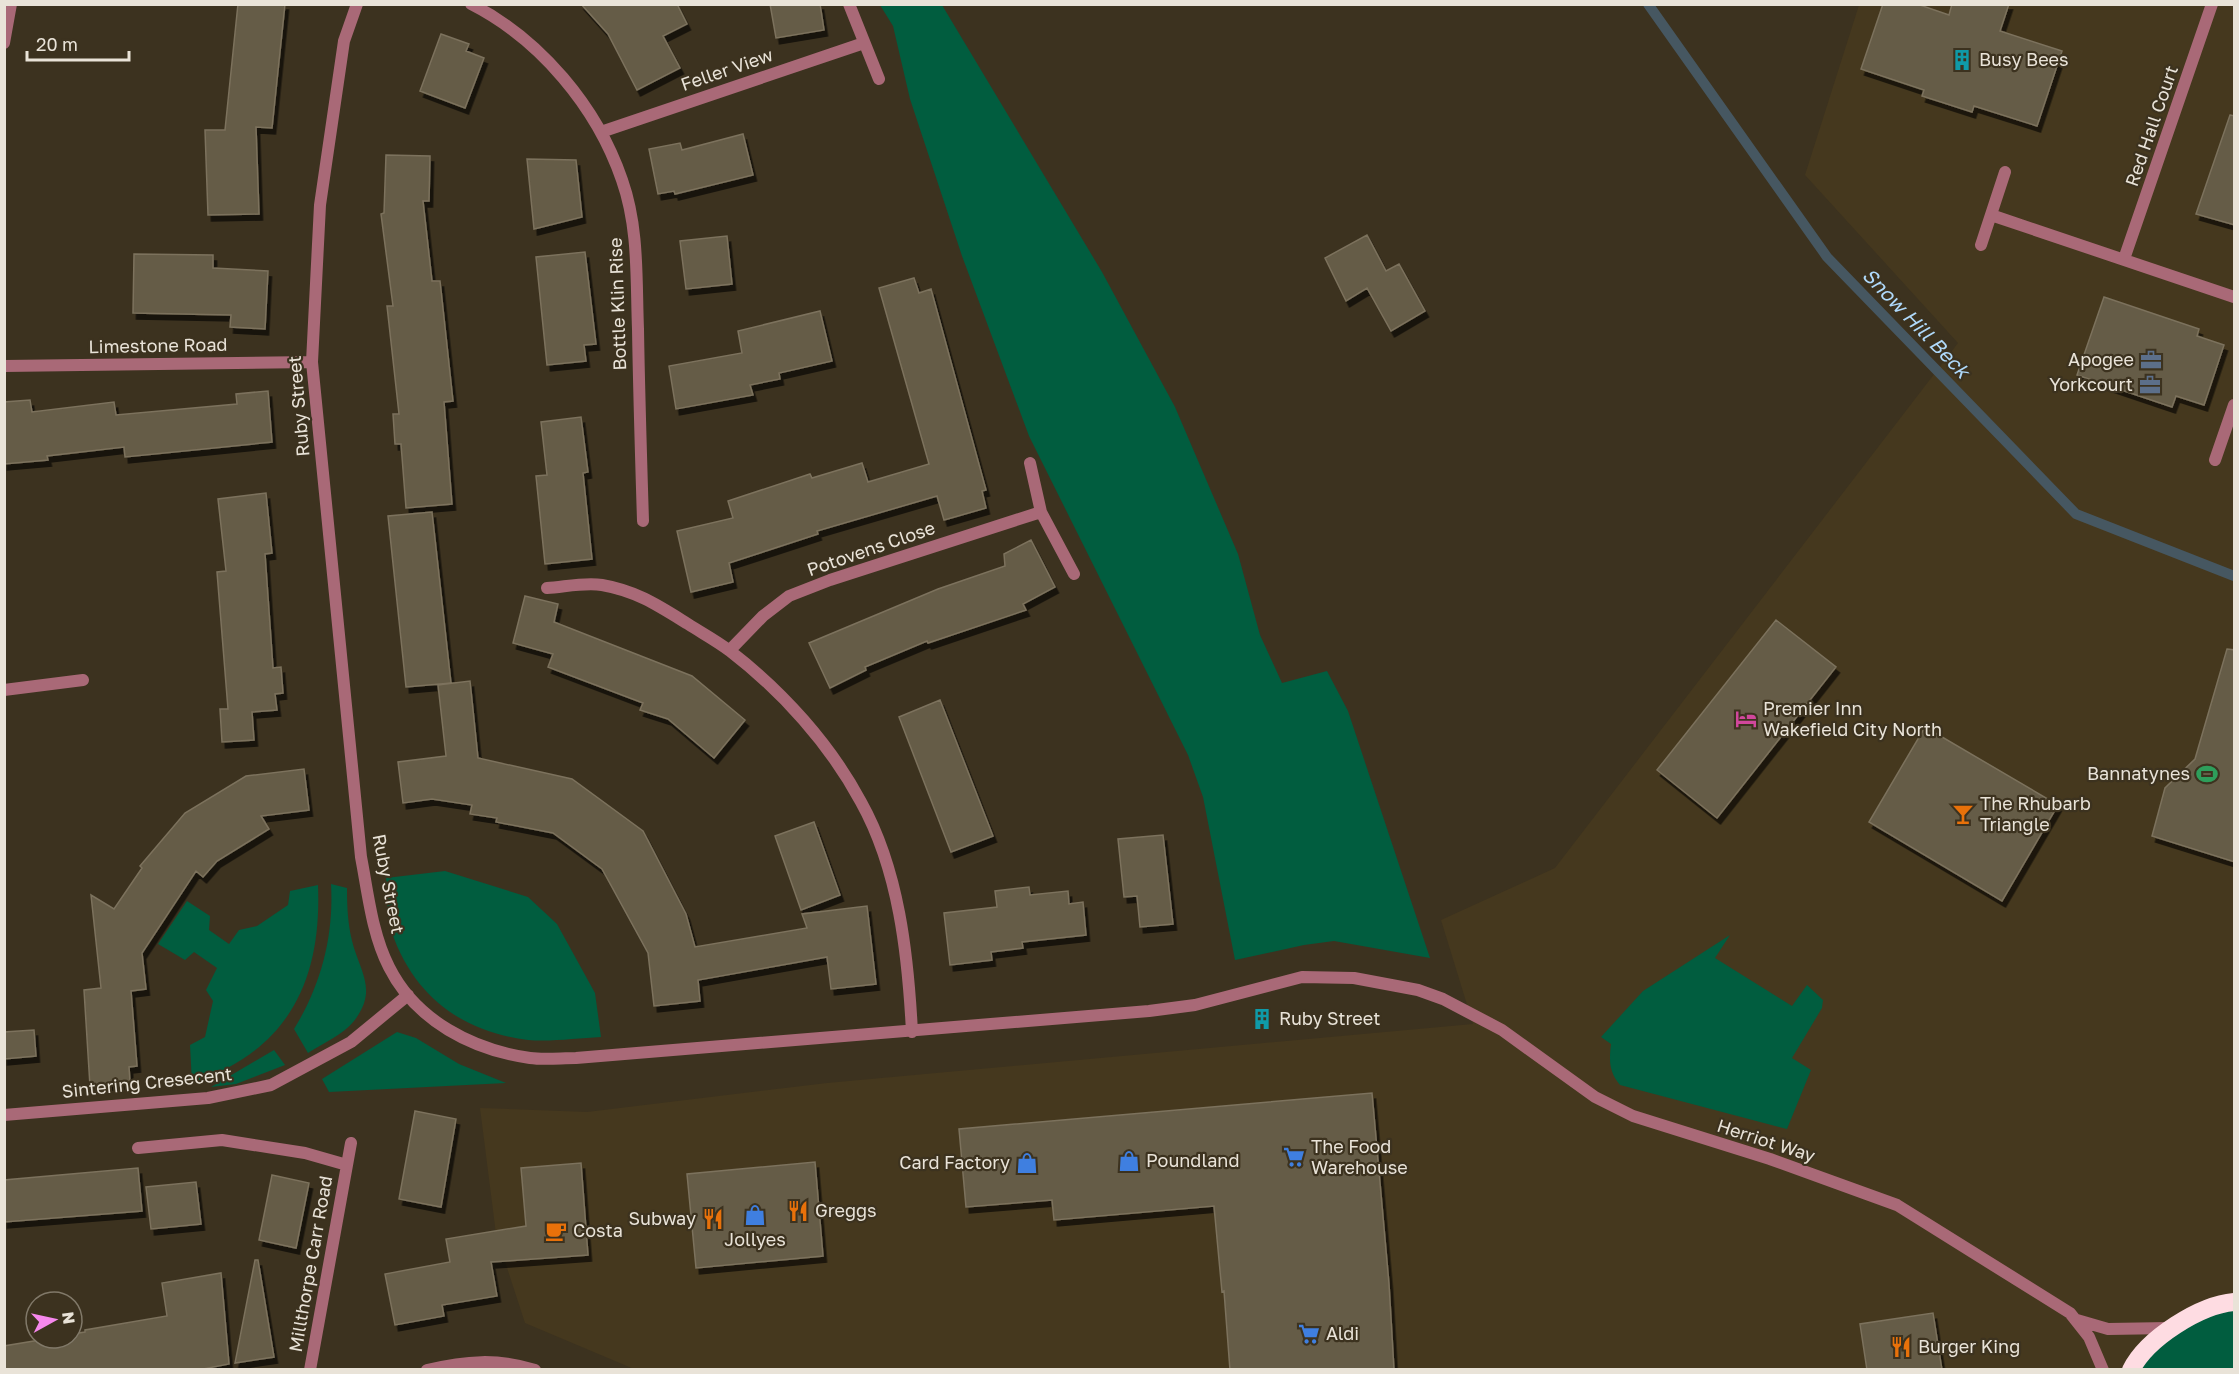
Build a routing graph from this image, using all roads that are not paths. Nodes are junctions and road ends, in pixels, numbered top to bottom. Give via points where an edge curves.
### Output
1 (11, 4) edge
2 (357, 4) edge
3 (471, 4) edge
4 (849, 4) edge
5 (2212, 4) edge
6 (864, 43) junction
7 (4, 44) edge
8 (879, 79) dead end
9 (601, 132) junction
10 (2005, 172) dead end
11 (1991, 215) junction
12 (1982, 245) dead end
13 (2124, 259) junction
14 (2235, 297) edge
15 (312, 362) junction
16 (4, 366) edge
17 (2235, 405) edge
18 (2215, 460) dead end
19 (1030, 463) dead end
20 (1041, 512) junction
21 (643, 521) dead end
22 (1074, 574) dead end
23 (547, 588) dead end
24 (730, 650) junction
25 (83, 680) dead end
26 (4, 690) edge
27 (408, 995) junction
28 (1443, 999) joint
29 (912, 1032) junction
30 (4, 1115) edge
31 (351, 1143) dead end
32 (138, 1148) dead end
33 (347, 1164) junction
34 (2230, 1301) edge
35 (2077, 1320) junction
36 (2169, 1328) junction
37 (508, 1365) edge
38 (310, 1370) edge
39 (427, 1370) edge
40 (535, 1370) edge
41 (2103, 1370) edge
42 (2131, 1370) edge

1 - 7 street
2 - 15 street, Ruby Street via 344,41 320,206
3 - 9 street, Bottle Klin Rise via 528,43 570,85
4 - 6 street
5 - 13 street, Red Hall Court
6 - 8 street
6 - 9 street, Feller View
9 - 21 street, Bottle Klin Rise via 622,180 635,235
10 - 11 street
11 - 12 street
11 - 13 street
13 - 14 street
15 - 16 street, Limestone Road
15 - 27 street, Ruby Street via 361,856 374,922 389,968
17 - 18 street
19 - 20 street
20 - 22 street
20 - 24 street, Potovens Close via 789,596
23 - 24 street via 600,584 645,596
24 - 29 street via 788,702 861,802 883,854 898,913 909,978
25 - 26 street
27 - 29 street, Ruby Street via 429,1017 460,1038 532,1058 576,1058
27 - 30 street, Sintering Cresecent via 351,1042 271,1085 208,1098
28 - 29 street, Ruby Street via 1418,990 1354,978 1302,977 1195,1005
28 - 35 street, Herriot Way via 1502,1030 1595,1097 1633,1116 1897,1204
31 - 33 street, Millthorpe Carr Road
32 - 33 street, Millthorpe Carr Road via 222,1140
33 - 38 street, Millthorpe Carr Road
34 - 36 highway
35 - 36 street, Herriot Way via 2108,1329
35 - 41 street, Herriot Way via 2090,1337
36 - 42 highway
37 - 39 street via 456,1363
37 - 40 street

